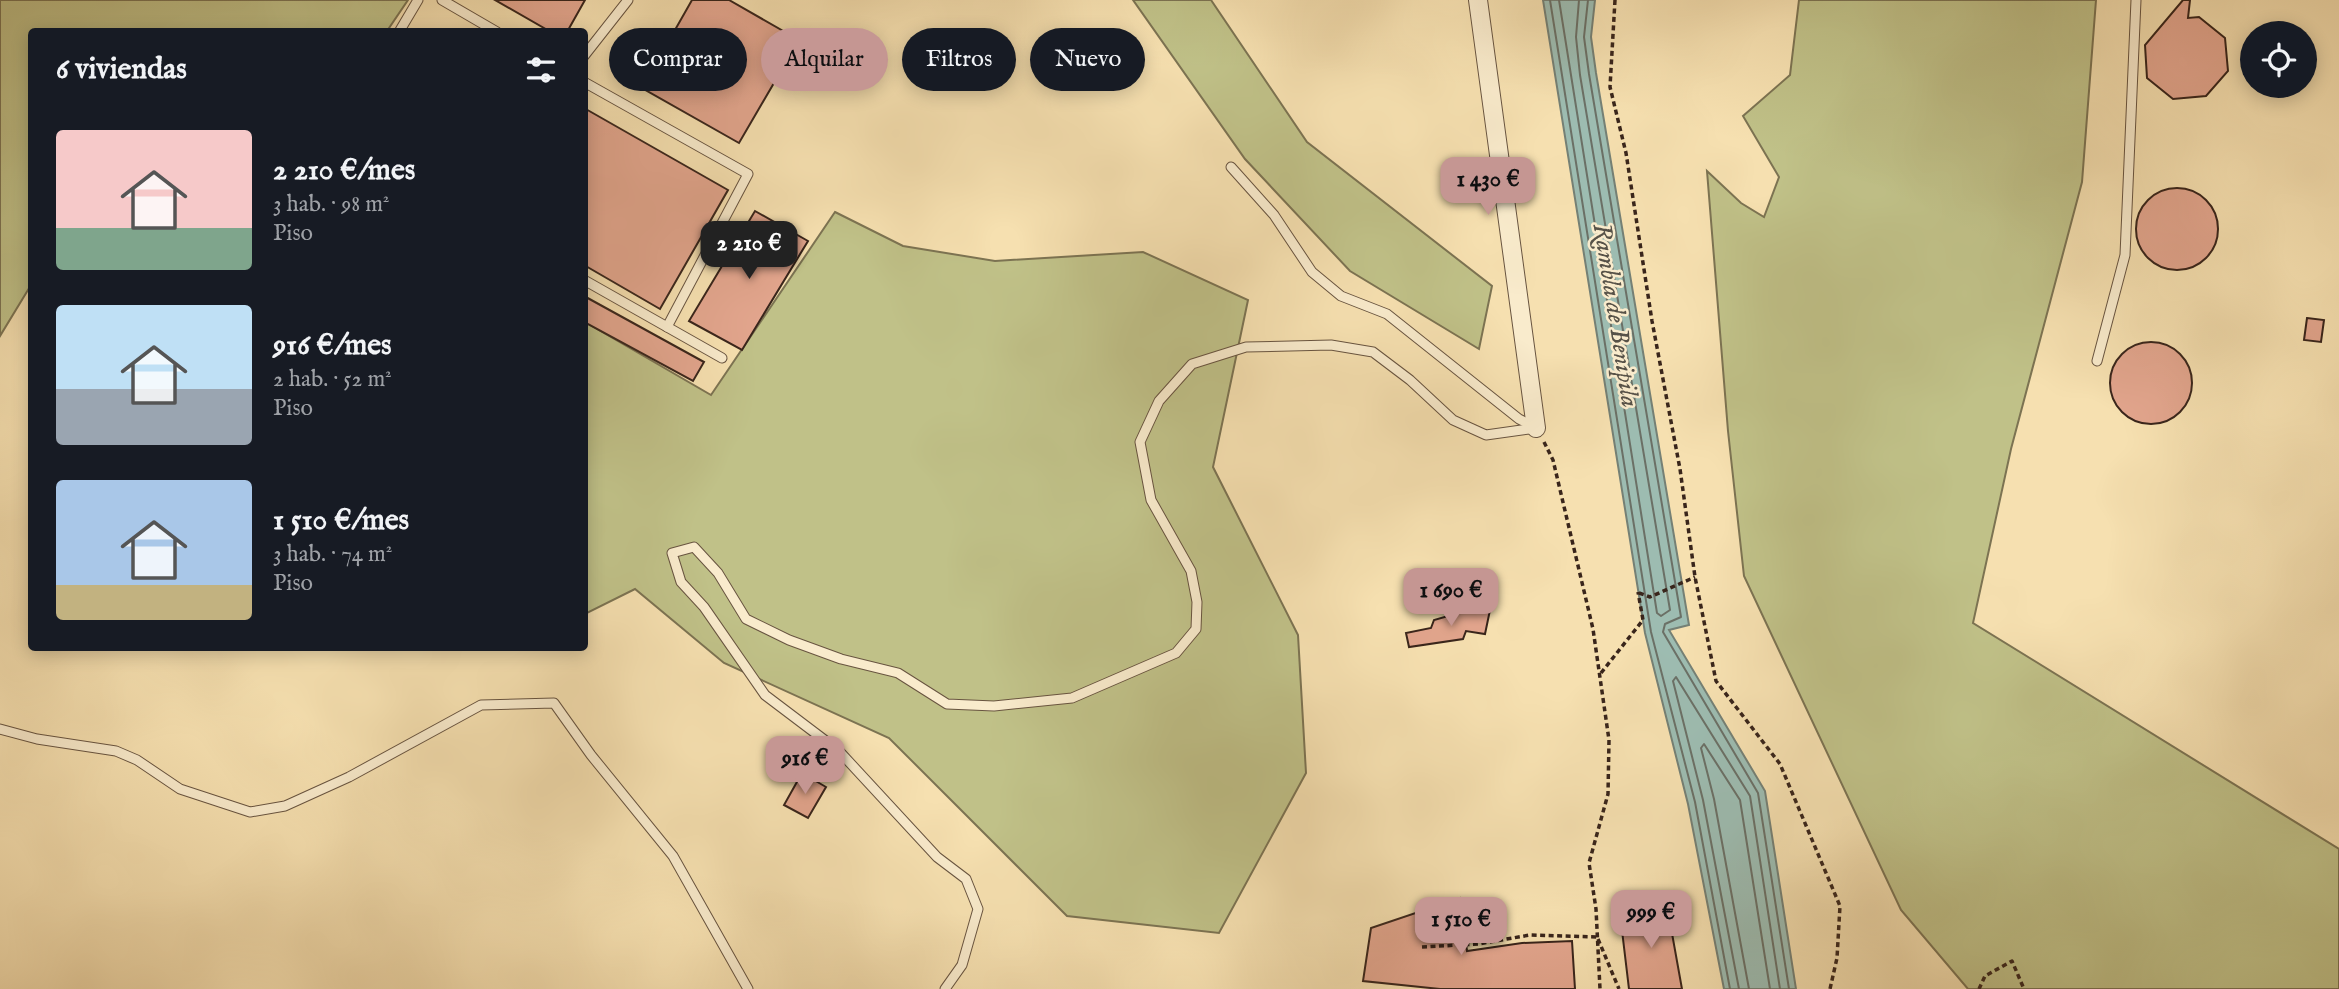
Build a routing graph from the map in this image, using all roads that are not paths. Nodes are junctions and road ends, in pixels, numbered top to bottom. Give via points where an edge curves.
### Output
1 (418, 0) edge
2 (442, 0) edge
3 (628, 0) edge
4 (1478, 0) edge
5 (2136, 0) edge
6 (401, 28) edge
7 (490, 28) edge
8 (588, 51) edge
9 (588, 84) edge
10 (1231, 167) dead end
11 (588, 282) edge
12 (667, 327) junction
13 (722, 359) dead end
14 (2097, 361) dead end
15 (1536, 428) junction
16 (0, 729) edge
17 (748, 989) edge
18 (945, 989) edge

1 - 6 lane
2 - 7 lane
3 - 8 lane
4 - 15 street
5 - 14 lane via 2125,255
9 - 12 lane via 748,174
10 - 15 lane via 1274,215 1312,272 1341,296 1387,314
11 - 12 lane
12 - 13 lane
15 - 18 lane via 1486,435 1453,420 1373,352 1331,345 1246,347 1192,363 1159,401 1140,442 1151,500 1191,570 1196,629 1176,653 1072,698 994,706 947,704 898,674 789,640 746,619 718,573 694,547 673,553 681,582 704,607 765,695 839,751 937,857 966,879 978,909 962,965
16 - 17 lane via 116,751 180,789 250,812 285,806 349,777 481,705 554,703 673,856

